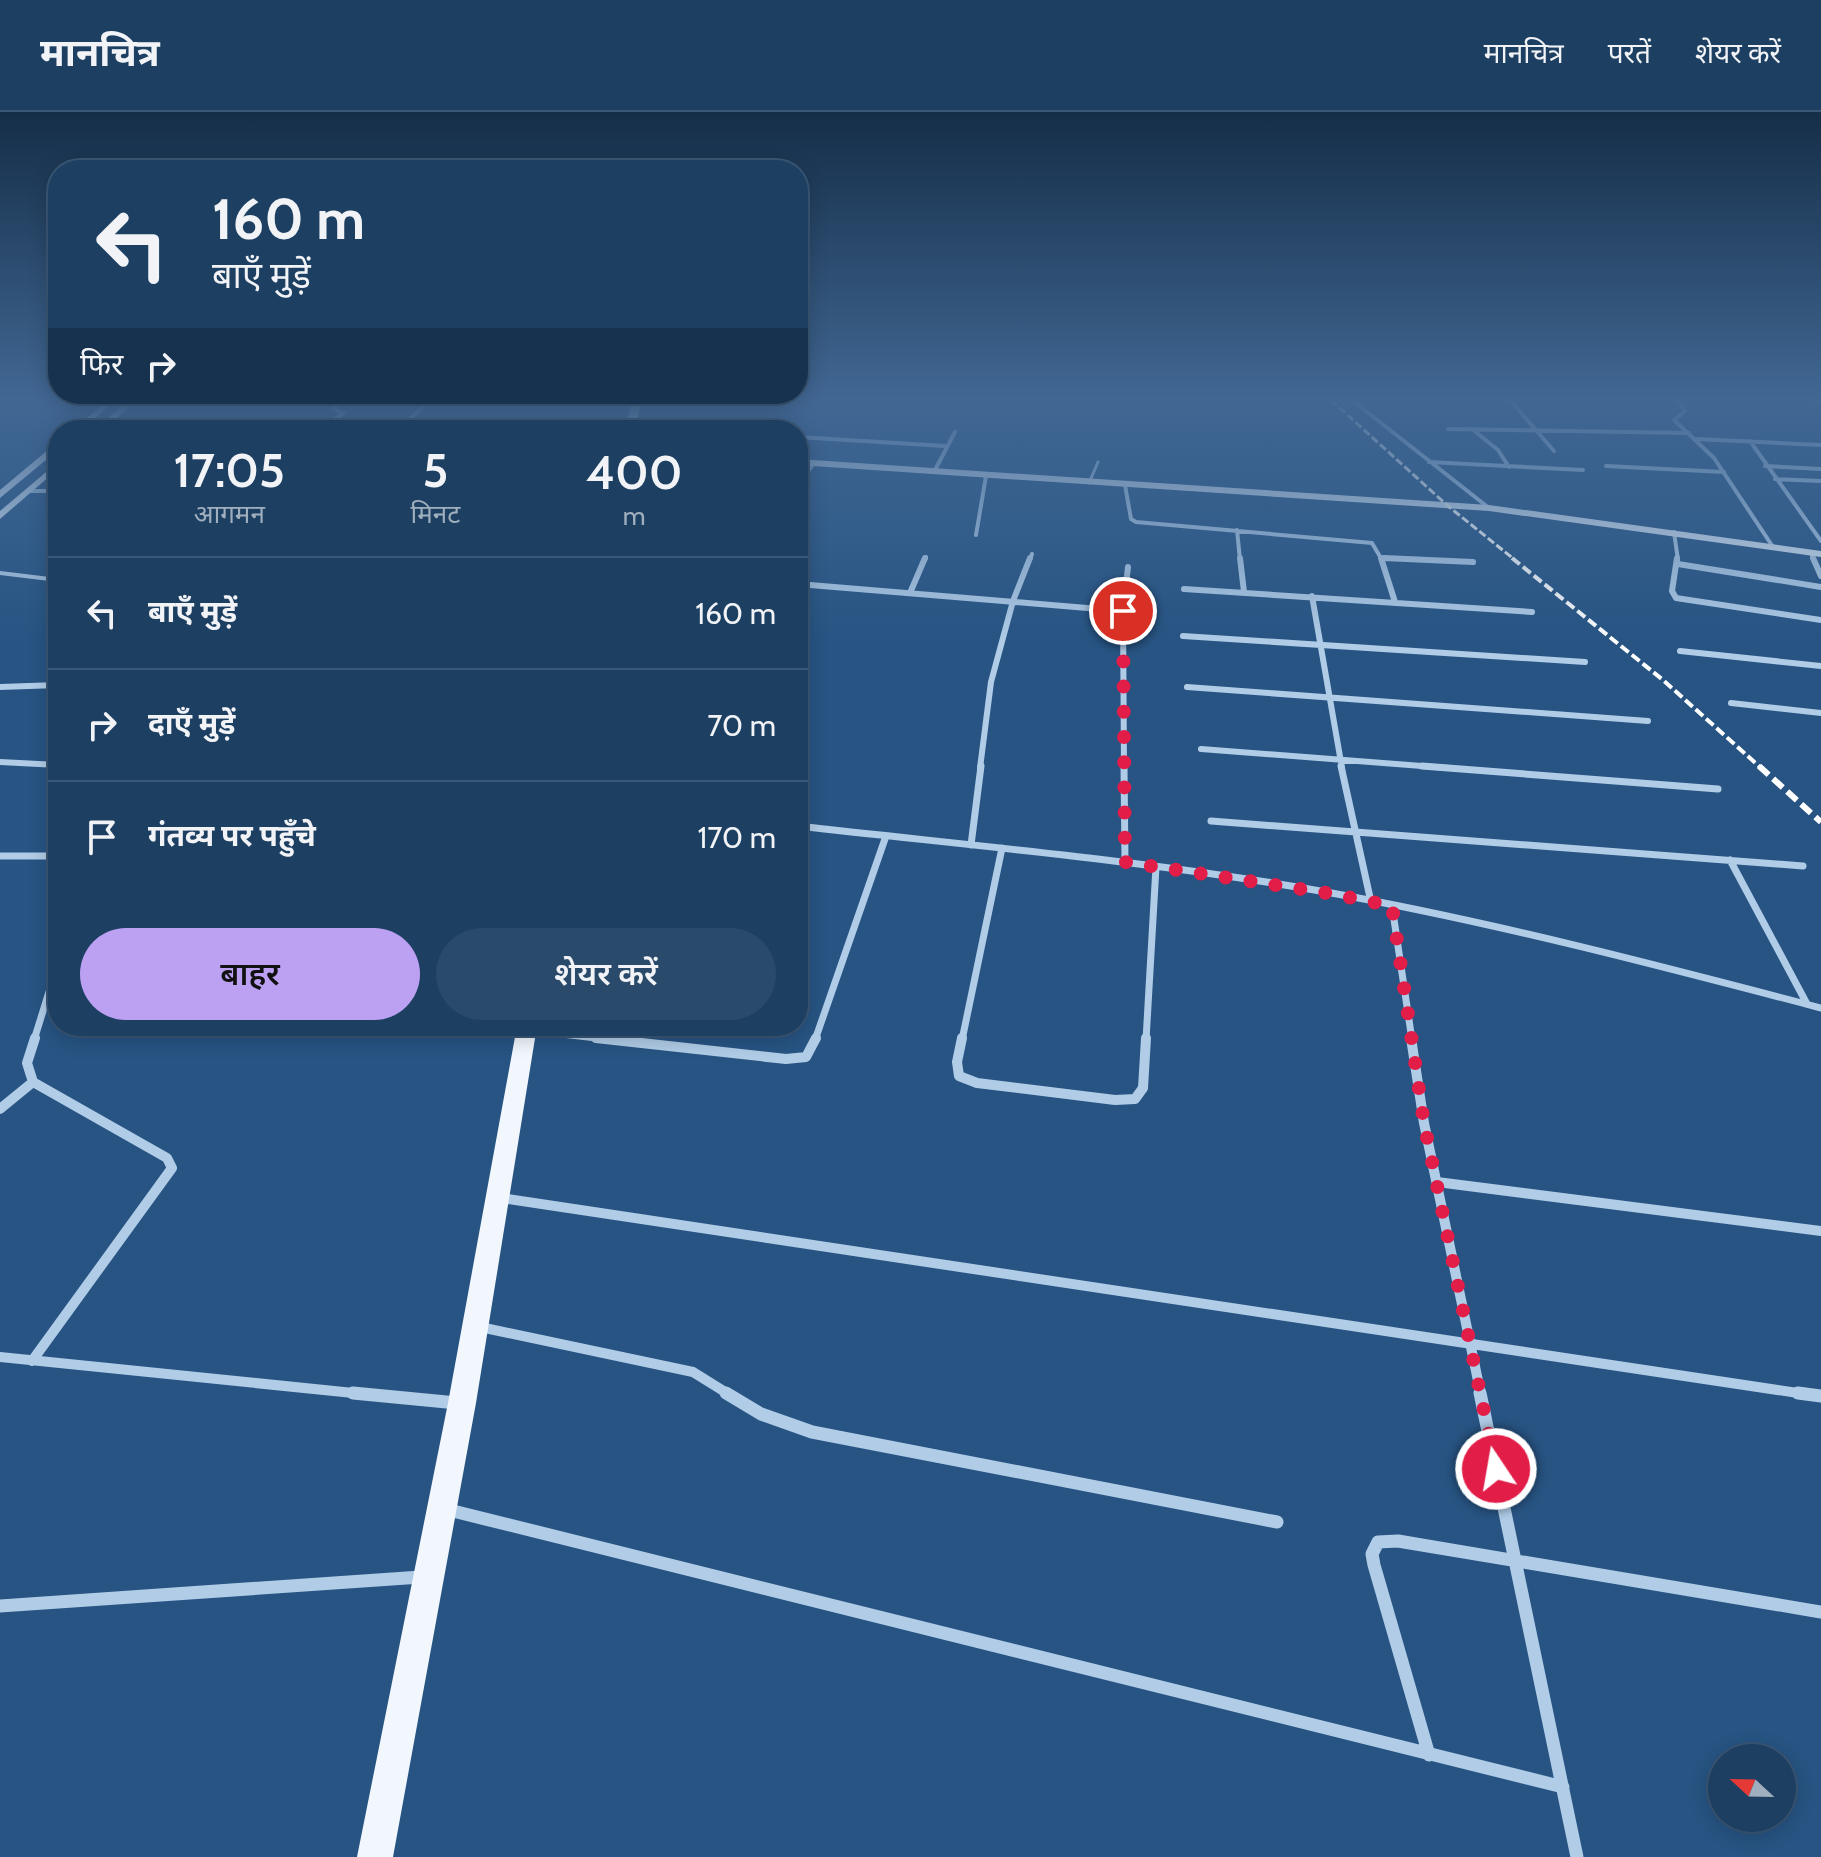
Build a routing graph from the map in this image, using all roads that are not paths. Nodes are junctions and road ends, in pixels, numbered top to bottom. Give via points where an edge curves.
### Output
1 (16, 481) edge
2 (40, 481) edge
3 (985, 481) edge
4 (1066, 481) edge
5 (1454, 481) edge
6 (1730, 481) edge
7 (1777, 481) edge
8 (1089, 483) joint
9 (1125, 485) junction
10 (29, 491) junction
11 (48, 491) edge
12 (0, 495) edge
13 (1489, 508) junction
14 (0, 516) edge
15 (1237, 530) junction
16 (1674, 532) junction
17 (976, 535) dead end
18 (1821, 541) edge
19 (1773, 547) junction
20 (1816, 553) edge
21 (1032, 554) dead end
22 (926, 557) dead end
23 (1381, 558) junction
24 (1473, 562) dead end
25 (1678, 564) junction
26 (1128, 567) dead end
27 (0, 573) edge
28 (1821, 576) edge
29 (48, 579) edge
30 (808, 585) edge
31 (1821, 587) edge
32 (1184, 589) dead end
33 (1244, 592) junction
34 (910, 593) junction
35 (1312, 596) junction
36 (1013, 601) junction
37 (1395, 602) junction
38 (1123, 611) junction
39 (1532, 612) dead end
40 (1821, 620) edge
41 (1183, 636) dead end
42 (1320, 643) junction
43 (1680, 651) dead end
44 (1585, 662) dead end
45 (1821, 666) edge
46 (48, 685) edge
47 (0, 687) edge
48 (1187, 687) dead end
49 (1329, 697) junction
50 (1731, 703) dead end
51 (1821, 713) edge
52 (1648, 721) dead end
53 (1201, 749) dead end
54 (1340, 760) junction
55 (0, 762) edge
56 (48, 764) edge
57 (1718, 789) dead end
58 (1211, 821) dead end
59 (808, 827) edge
60 (1355, 831) junction
61 (886, 836) junction
62 (971, 845) junction
63 (1002, 848) junction
64 (0, 856) edge
65 (48, 856) edge
66 (1730, 860) junction
67 (1125, 862) junction
68 (1803, 866) dead end
69 (1156, 867) junction
70 (1371, 902) junction
71 (1392, 906) junction
72 (48, 995) edge
73 (1807, 1004) junction
74 (1821, 1008) edge
75 (525, 1036) edge
76 (593, 1036) edge
77 (33, 1082) junction
78 (0, 1109) edge
79 (1437, 1182) junction
80 (496, 1197) junction
81 (1821, 1231) edge
82 (476, 1326) junction
83 (1470, 1346) junction
84 (0, 1357) edge
85 (32, 1361) junction
86 (1821, 1396) edge
87 (462, 1403) junction
88 (440, 1508) junction
89 (1277, 1522) dead end
90 (1515, 1561) junction
91 (430, 1577) junction
92 (0, 1606) edge
93 (1821, 1612) edge
94 (1429, 1755) junction
95 (1563, 1787) junction
96 (375, 1857) edge
97 (1577, 1857) edge

1 - 12 street
2 - 10 street
3 - 17 street
4 - 8 street
5 - 13 street
6 - 19 street
7 - 18 street
8 - 9 street
9 - 13 street
9 - 15 street via 1136,522
10 - 11 street
10 - 14 street
13 - 16 street
15 - 23 street via 1367,541 1377,546
15 - 33 street
16 - 19 street
16 - 25 street
19 - 20 street
20 - 28 street
21 - 36 street
22 - 34 street
23 - 24 street
23 - 37 street
25 - 31 street
25 - 40 street via 1672,591 1681,600
26 - 38 street
27 - 29 lane
30 - 34 street
32 - 33 street
33 - 35 street
34 - 36 street
35 - 37 street
35 - 42 street
36 - 38 street
36 - 62 street via 991,682
37 - 39 street
38 - 67 street
41 - 42 street
42 - 44 street
42 - 49 street
43 - 45 street
46 - 47 street
48 - 49 street
49 - 52 street
49 - 54 street
50 - 51 street
53 - 54 street
54 - 57 street
54 - 60 street
55 - 56 street
58 - 60 street
59 - 61 street
60 - 66 street
60 - 70 street
61 - 62 street
61 - 76 street via 806,1057
62 - 63 street
63 - 67 street
63 - 69 street via 957,1070 977,1083 1135,1099 1143,1088
64 - 65 street
66 - 68 street
66 - 73 street
67 - 69 street
69 - 70 street
70 - 71 street
71 - 73 street
71 - 79 street
72 - 77 street via 27,1063
73 - 74 street
75 - 80 main road
77 - 78 street
77 - 85 street via 167,1158 172,1168
79 - 81 street
79 - 83 street
80 - 82 main road
80 - 83 street
82 - 87 main road
82 - 89 street via 693,1372 761,1414 812,1432
83 - 86 street
83 - 90 street
84 - 85 street
85 - 87 street
87 - 88 main road
88 - 91 main road
88 - 94 street
90 - 93 street
90 - 94 street via 1398,1541 1374,1546 1374,1565
90 - 95 street
91 - 92 street
91 - 96 main road
94 - 95 street
95 - 97 street

